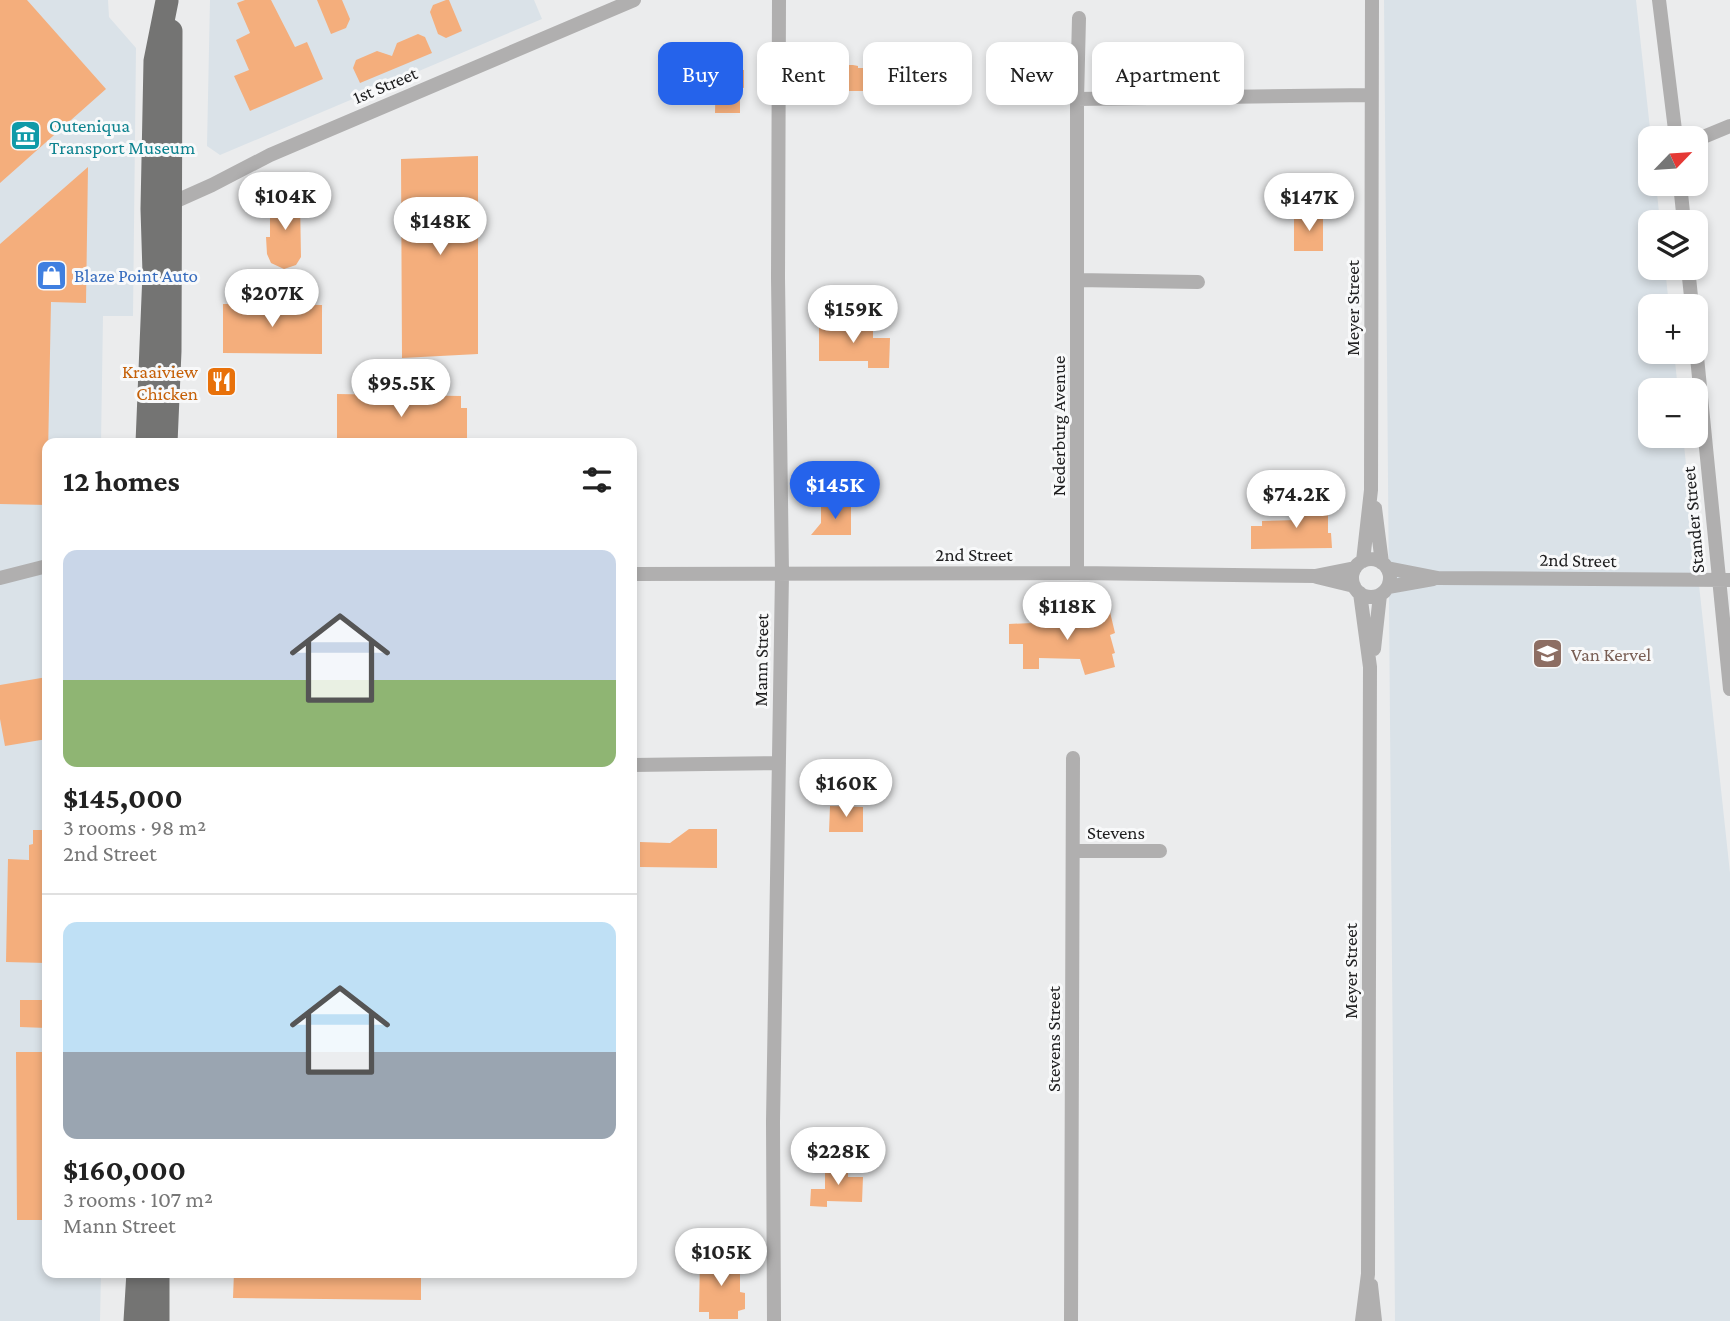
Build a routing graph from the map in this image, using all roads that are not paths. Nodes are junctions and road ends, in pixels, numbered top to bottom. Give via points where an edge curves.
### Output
1 (167, 0) edge
2 (634, 0) edge
3 (779, 0) edge
4 (1371, 0) edge
5 (1658, 0) edge
6 (1079, 18) dead end
7 (1078, 58) edge
8 (1370, 95) junction
9 (1078, 99) edge
10 (1077, 105) edge
11 (1674, 126) edge
12 (1730, 126) edge
13 (1708, 135) edge
14 (162, 206) junction
15 (1077, 279) junction
16 (1198, 282) dead end
17 (1698, 364) edge
18 (147, 438) edge
19 (166, 438) edge
20 (1371, 490) junction
21 (1359, 564) junction
22 (1385, 565) junction
23 (42, 567) edge
24 (1077, 573) junction
25 (637, 574) edge
26 (782, 574) junction
27 (1315, 576) junction
28 (0, 578) edge
29 (1438, 578) junction
30 (1724, 581) edge
31 (1357, 589) junction
32 (1384, 591) junction
33 (1370, 667) junction
34 (1730, 689) edge
35 (1073, 758) dead end
36 (779, 763) junction
37 (637, 765) edge
38 (1073, 851) junction
39 (1160, 851) dead end
40 (1368, 1274) junction
41 (138, 1278) edge
42 (158, 1278) edge
43 (135, 1321) edge
44 (158, 1321) edge
45 (774, 1321) edge
46 (1071, 1321) edge
47 (1362, 1321) edge
48 (1375, 1321) edge

1 - 14 highway via 172,34
2 - 14 street, 1st Street
3 - 26 street, Mann Street
4 - 8 street, Meyer Street
5 - 11 street
6 - 7 street, Nederburg Avenue
8 - 9 street
8 - 20 street, Meyer Street
10 - 15 street, Nederburg Avenue
12 - 13 street
14 - 18 highway via 154,273
14 - 19 highway via 170,351
15 - 16 street
15 - 24 street, Nederburg Avenue
17 - 30 street, Stander Street
20 - 21 street, Meyer Street
20 - 22 street, Meyer Street
21 - 22 street via 1370,559
21 - 27 street, 2nd Street
21 - 31 street via 1352,577
22 - 29 street, 2nd Street
22 - 32 street via 1390,574
23 - 28 street
24 - 26 street, 2nd Street
24 - 27 street, 2nd Street
25 - 26 street, 2nd Street
26 - 36 street, Mann Street
27 - 31 street, 2nd Street
29 - 30 street, 2nd Street
29 - 32 street, 2nd Street
30 - 34 street, Stander Street
31 - 32 street via 1369,597
31 - 33 street, Meyer Street
32 - 33 street, Meyer Street
33 - 40 street, Meyer Street
35 - 38 street, Stevens Street
36 - 37 street
36 - 45 street, Mann Street
38 - 39 street, Stevens
38 - 46 street, Stevens Street
40 - 47 street, Meyer Street
40 - 48 street, Meyer Street
41 - 43 highway
42 - 44 highway

